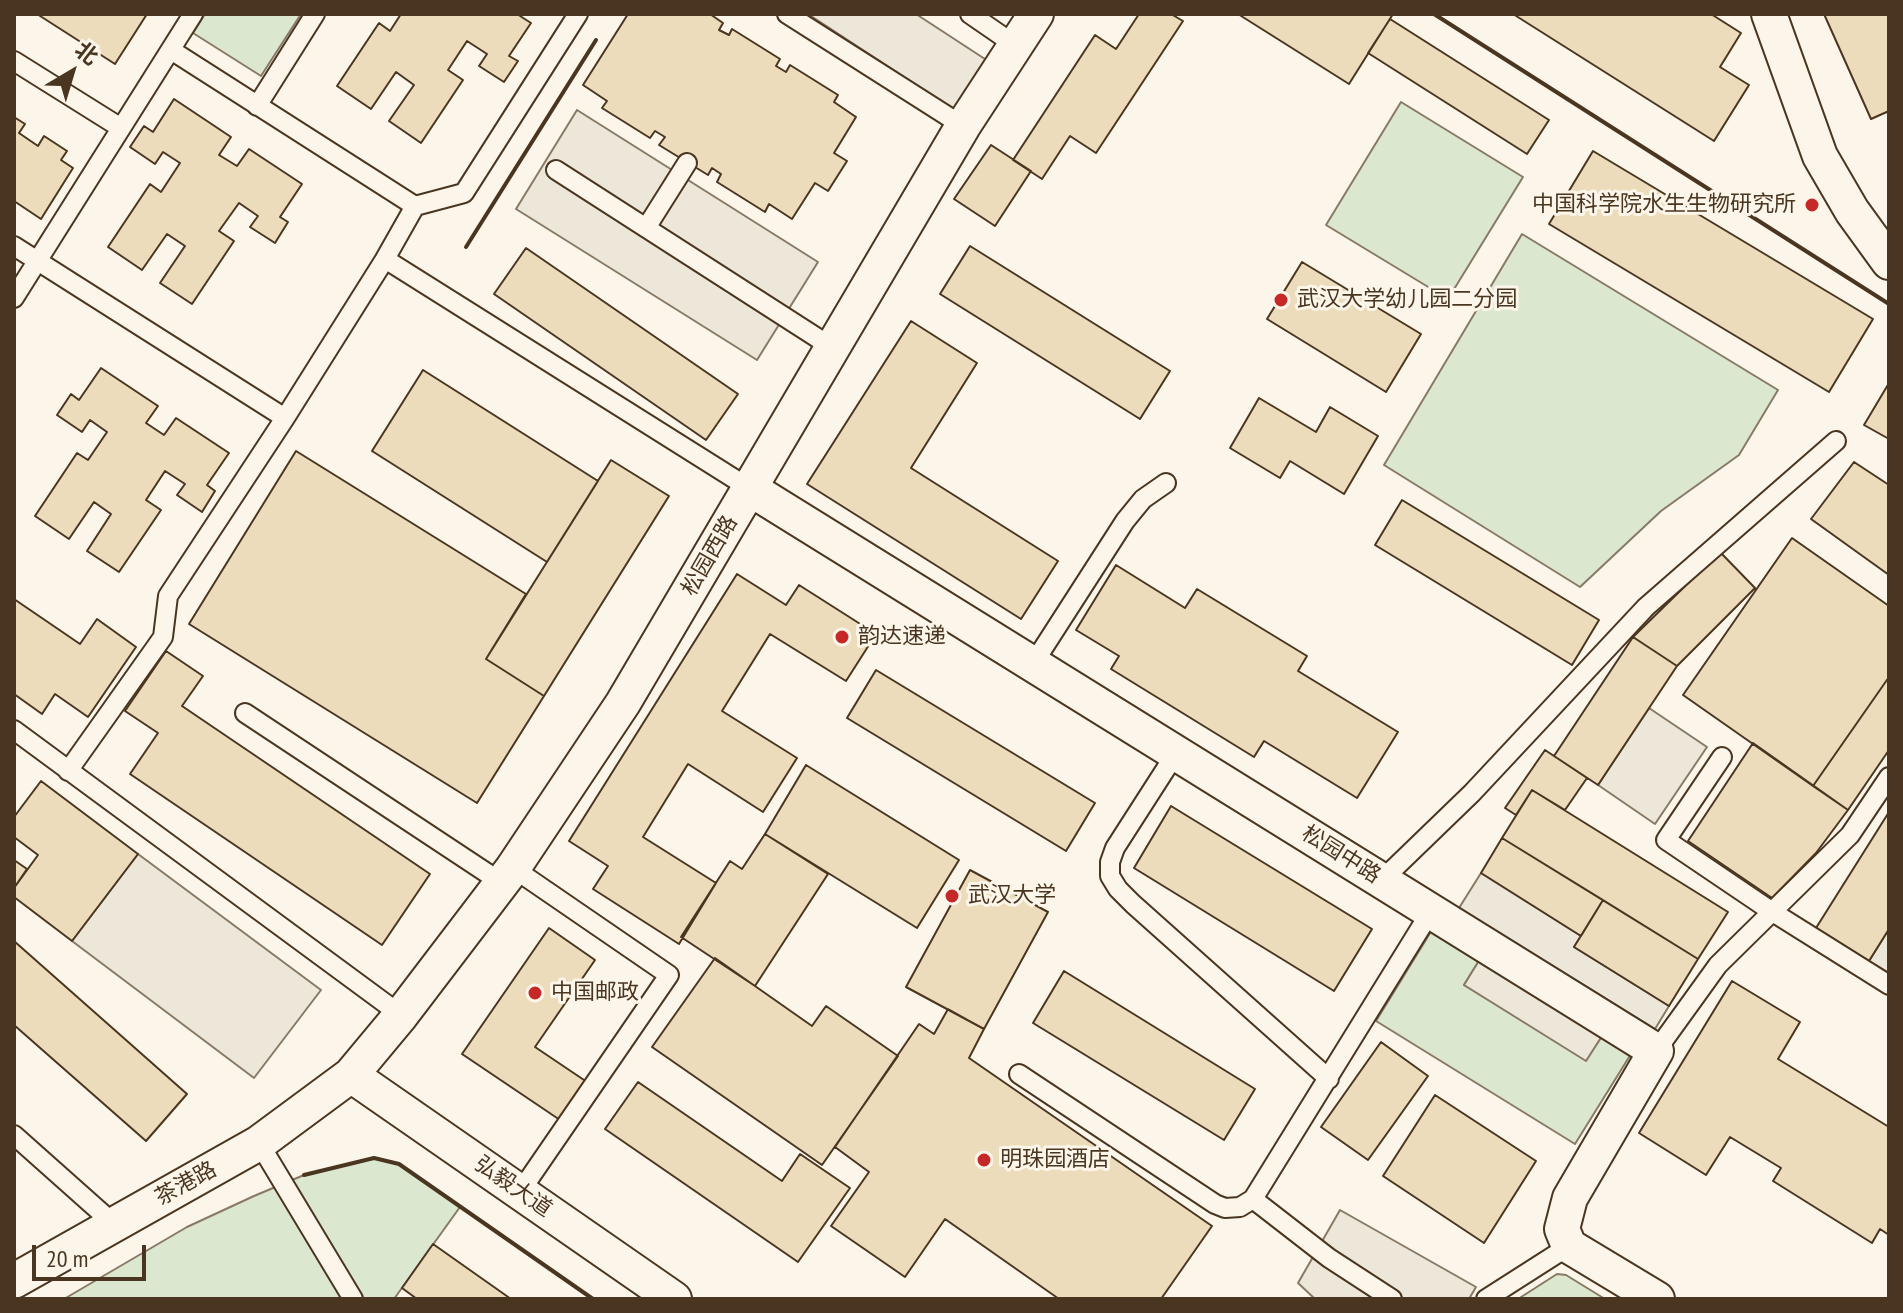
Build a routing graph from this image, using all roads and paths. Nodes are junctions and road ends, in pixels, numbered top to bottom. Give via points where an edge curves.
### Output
1 (193, 14) edge
2 (315, 14) edge
3 (578, 14) edge
4 (787, 14) edge
5 (970, 14) edge
6 (1036, 14) edge
7 (1769, 14) edge
8 (1015, 45) junction
9 (171, 50) junction
10 (14, 61) edge
11 (257, 106) junction
12 (963, 126) junction
13 (121, 128) junction
14 (687, 163) dead end
15 (556, 170) dead end
16 (415, 206) junction
17 (646, 228) junction
18 (14, 246) edge
19 (385, 259) junction
20 (37, 261) junction
21 (1889, 262) edge
22 (14, 298) edge
23 (833, 348) junction
24 (285, 418) junction
25 (1836, 441) dead end
26 (1166, 483) dead end
27 (749, 488) junction
28 (1033, 664) junction
29 (245, 713) dead end
30 (16, 735) edge
31 (1176, 753) junction
32 (1722, 757) dead end
33 (68, 771) junction
34 (1889, 777) edge
35 (507, 876) junction
36 (1381, 881) junction
37 (1431, 911) junction
38 (1771, 911) junction
39 (1889, 985) edge
40 (401, 1015) junction
41 (1656, 1051) junction
42 (1019, 1074) dead end
43 (351, 1075) junction
44 (1329, 1079) junction
45 (14, 1135) edge
46 (259, 1143) junction
47 (520, 1192) junction
48 (1253, 1199) junction
49 (114, 1224) junction
50 (1569, 1246) junction
51 (14, 1281) edge
52 (353, 1299) edge
53 (674, 1299) edge
54 (1392, 1299) edge
55 (1486, 1299) edge
56 (1657, 1299) edge

1 - 9 lane
2 - 11 lane
3 - 16 lane via 464,193
4 - 12 lane
5 - 8 lane
6 - 8 street, 松园西路
7 - 21 street via 1820,156
8 - 12 street, 松园西路
9 - 11 lane
9 - 13 lane
10 - 13 lane
11 - 16 lane
12 - 23 street, 松园西路
13 - 20 lane
14 - 17 lane
15 - 17 lane
16 - 19 lane
17 - 23 lane
18 - 20 lane
19 - 24 lane
19 - 27 lane
20 - 22 lane
20 - 24 lane
23 - 27 street, 松园西路
24 - 33 lane via 168,596 163,637
25 - 36 lane via 1646,607 1472,793
26 - 28 lane via 1125,521
27 - 28 street, 松园中路
27 - 35 street, 松园西路 via 623,703
28 - 31 street, 松园中路
29 - 35 lane
30 - 33 lane
31 - 36 street, 松园中路
31 - 44 lane via 1115,848 1110,876 1133,904
32 - 38 lane via 1666,840
33 - 40 lane
34 - 38 lane via 1850,835
35 - 40 street, 松园西路
35 - 47 lane via 669,975
36 - 37 street, 松园中路
37 - 41 street, 松园中路
37 - 44 lane
38 - 39 lane
38 - 41 lane via 1718,965
40 - 43 street, 松园西路
41 - 50 street via 1570,1198 1562,1229
42 - 48 lane via 1215,1204 1240,1207
43 - 46 street, 茶港路
43 - 47 street, 弘毅大道
44 - 48 lane
45 - 49 lane
46 - 49 street, 茶港路
46 - 52 lane
47 - 53 street, 弘毅大道
48 - 54 lane
49 - 51 street, 茶港路
50 - 55 lane
50 - 56 street

